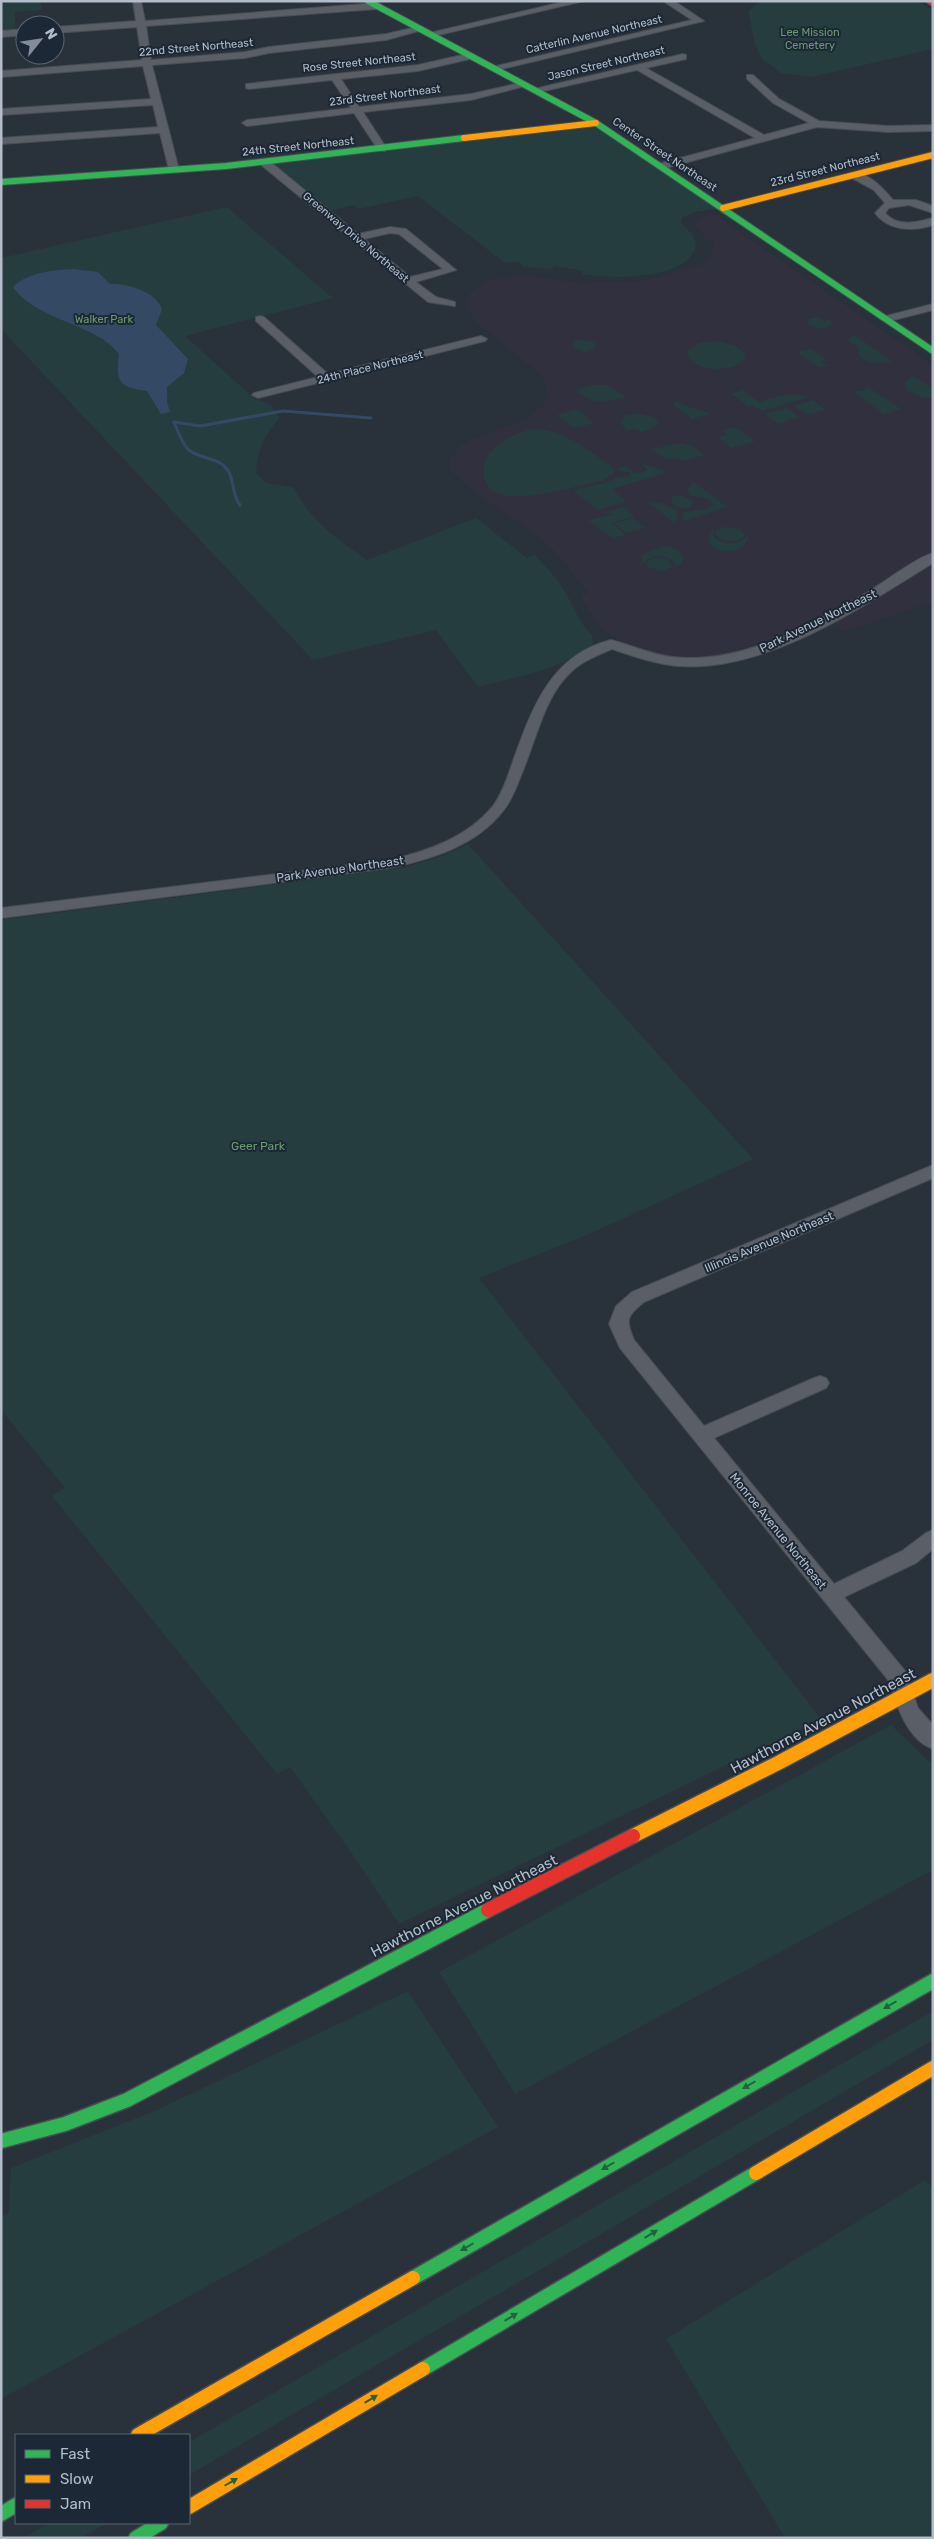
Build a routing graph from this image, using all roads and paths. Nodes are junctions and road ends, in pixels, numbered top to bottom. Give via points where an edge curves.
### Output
1 (137, 1) edge
2 (580, 1) edge
3 (666, 1) edge
4 (373, 4) edge
5 (141, 24) junction
6 (65, 29) edge
7 (425, 32) junction
8 (15, 33) edge
9 (1, 34) edge
10 (471, 56) junction
11 (683, 57) dead end
12 (147, 63) junction
13 (638, 67) junction
14 (493, 68) junction
15 (1, 74) edge
16 (336, 77) junction
17 (750, 77) dead end
18 (249, 86) dead end
19 (530, 88) junction
20 (157, 102) junction
21 (357, 110) junction
22 (1, 112) edge
23 (247, 123) dead end
24 (596, 123) junction
25 (817, 124) junction
26 (933, 128) edge
27 (164, 130) junction
28 (762, 138) junction
29 (1, 141) edge
30 (382, 149) junction
31 (933, 155) edge
32 (264, 162) junction
33 (662, 166) junction
34 (174, 170) junction
35 (854, 175) junction
36 (1, 182) edge
37 (891, 204) junction
38 (723, 208) junction
39 (933, 210) edge
40 (932, 223) edge
41 (358, 238) junction
42 (409, 280) junction
43 (451, 304) dead end
44 (933, 307) edge
45 (260, 319) dead end
46 (886, 319) junction
47 (481, 339) dead end
48 (933, 351) edge
49 (326, 378) junction
50 (258, 395) dead end
51 (933, 557) edge
52 (1, 913) edge
53 (933, 1171) edge
54 (618, 1324) joint
55 (820, 1383) dead end
56 (702, 1435) junction
57 (933, 1538) edge
58 (830, 1595) junction
59 (933, 1680) edge
60 (904, 1695) junction
61 (933, 1740) edge
62 (933, 1981) edge
63 (933, 2068) edge
64 (1, 2141) edge
65 (140, 2434) edge
66 (190, 2505) edge
67 (15, 2506) edge
68 (1, 2514) edge
69 (159, 2524) edge
70 (136, 2538) edge

1 - 5 street
2 - 7 street, 22nd Street Northeast
3 - 14 street, Catterlin Avenue Northeast via 700,21
4 - 5 street
4 - 7 main road, Center Street Northeast
5 - 6 street
5 - 12 street
7 - 10 main road, Center Street Northeast
7 - 12 street, 22nd Street Northeast via 245,55
8 - 9 street
10 - 14 main road, Center Street Northeast
10 - 16 street, Rose Street Northeast via 430,67
11 - 13 street, Jason Street Northeast
12 - 15 street, 22nd Street Northeast
12 - 20 street
13 - 19 street, Jason Street Northeast
13 - 28 street
14 - 19 main road, Center Street Northeast
16 - 18 street, Rose Street Northeast
16 - 21 street
17 - 25 street via 776,101
19 - 21 street, 23rd Street Northeast
19 - 24 main road, Center Street Northeast
20 - 22 street
20 - 27 street
21 - 23 street, 23rd Street Northeast
21 - 30 street
24 - 30 main road, 24th Street Northeast
24 - 33 main road, Center Street Northeast
25 - 26 street via 888,129
25 - 28 street
27 - 29 street
27 - 34 street
28 - 33 street
30 - 32 main road, 24th Street Northeast
31 - 35 main road, 23rd Street Northeast
32 - 34 main road, 24th Street Northeast
32 - 41 street, Greenway Drive Northeast
33 - 38 main road, Center Street Northeast
34 - 36 main road, 24th Street Northeast
35 - 37 street via 878,188
35 - 38 main road, 23rd Street Northeast
37 - 39 street via 917,203
37 - 40 street via 880,213 891,222 916,226
38 - 46 main road, Center Street Northeast
41 - 42 street, Greenway Drive Northeast
41 - 42 street via 402,231 451,270
42 - 43 street, Greenway Drive Northeast via 432,300
44 - 46 street
45 - 49 street
46 - 48 main road, Center Street Northeast
47 - 49 street, 24th Place Northeast
49 - 50 street, 24th Place Northeast
51 - 52 street, Park Avenue Northeast via 855,605 761,649 734,658 672,661 645,656 612,644 581,659 557,680 503,802 460,840 437,851 390,864
53 - 54 street, Illinois Avenue Northeast via 638,1297 622,1311
54 - 56 street, Monroe Avenue Northeast via 626,1343
55 - 56 street
56 - 58 street, Monroe Avenue Northeast
57 - 58 street via 909,1557
58 - 60 street, Monroe Avenue Northeast via 898,1677
59 - 60 main road, Hawthorne Avenue Northeast
60 - 61 street, Monroe Avenue Northeast via 909,1712
60 - 64 main road, Hawthorne Avenue Northeast via 780,1762 446,1931 128,2100 75,2122
62 -> 65 main road
66 -> 63 main road
67 - 68 main road
69 - 70 main road

